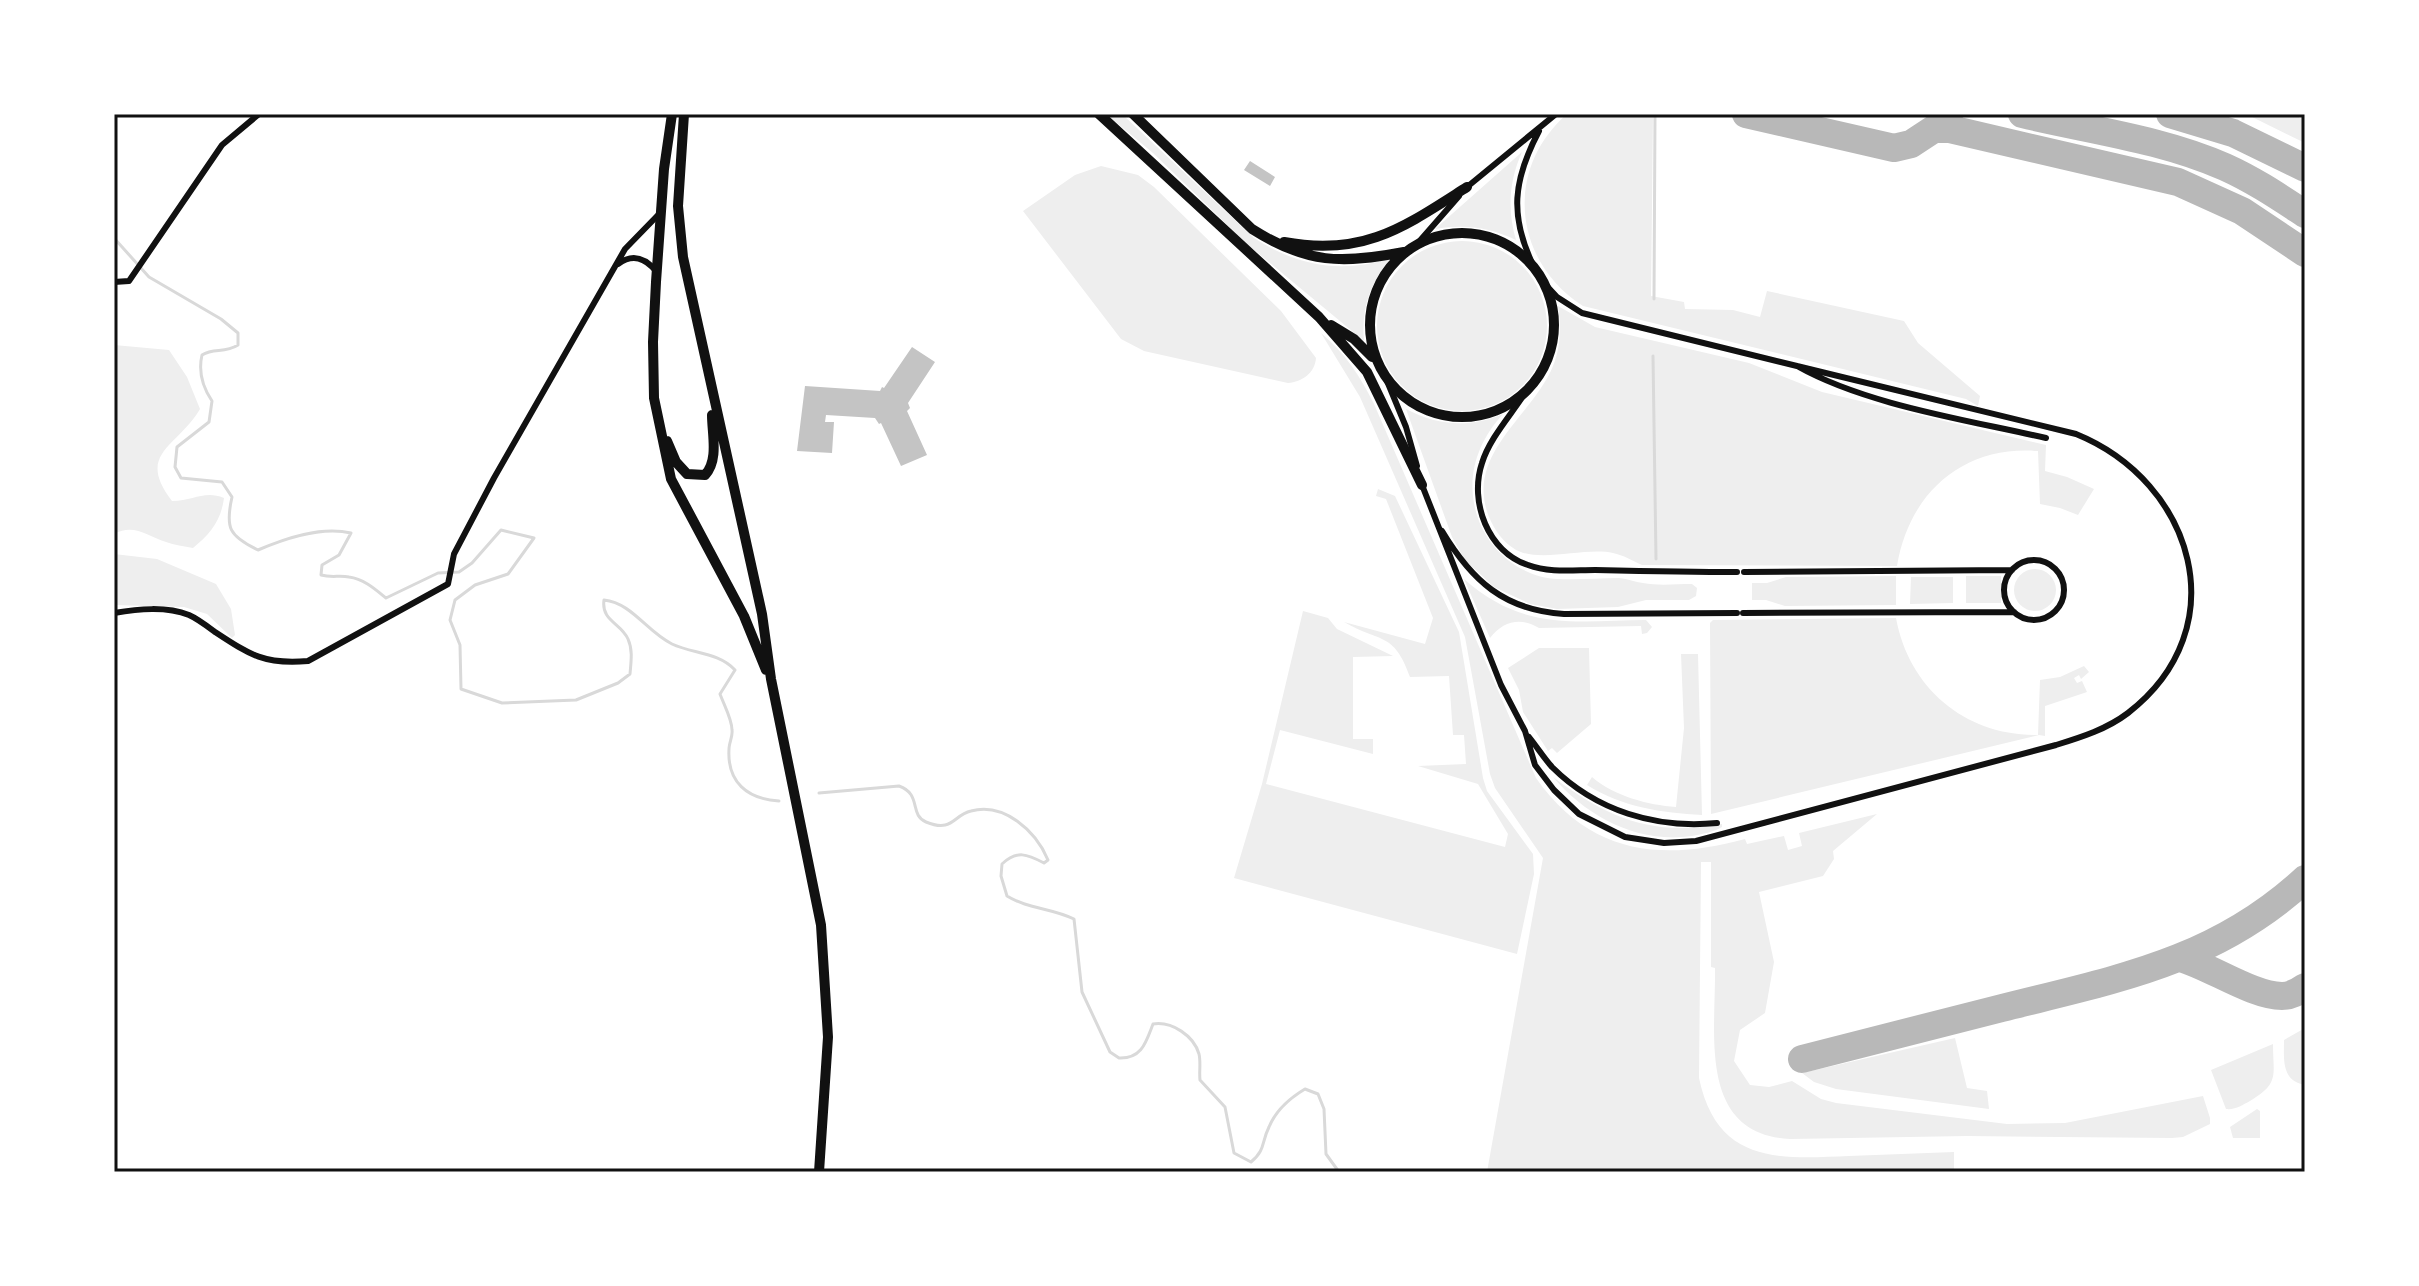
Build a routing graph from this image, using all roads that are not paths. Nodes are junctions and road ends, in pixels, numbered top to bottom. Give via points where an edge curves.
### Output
1 (259, 114) edge
2 (672, 114) edge
3 (684, 114) edge
4 (1099, 114) edge
5 (1135, 114) edge
6 (1556, 114) edge
7 (1541, 128) junction
8 (1467, 187) junction
9 (661, 212) junction
10 (1269, 240) junction
11 (1417, 244) junction
12 (1406, 251) junction
13 (615, 266) junction
14 (1534, 267) junction
15 (657, 272) junction
16 (114, 282) edge
17 (1544, 283) junction
18 (1319, 317) junction
19 (1377, 362) junction
20 (1797, 366) junction
21 (1385, 376) junction
22 (1527, 390) junction
23 (711, 392) junction
24 (658, 416) junction
25 (2046, 438) dead end
26 (1422, 485) junction
27 (1436, 521) junction
28 (2012, 570) junction
29 (2014, 612) junction
30 (114, 613) edge
31 (771, 679) junction
32 (1525, 731) junction
33 (1717, 823) dead end
34 (819, 1172) edge

1 - 16 street via 222,145 129,281
2 - 9 main road
3 - 23 main road via 678,206
4 - 18 main road
5 - 10 main road
6 - 7 street
7 - 8 street
7 - 14 street via 1527,154 1516,197 1519,230
8 - 10 main road via 1375,239 1338,246
8 - 11 street
9 - 13 street via 630,241
9 - 15 main road
10 - 12 main road via 1326,259 1356,261
11 - 12 main road
11 - 14 main road via 1441,235 1479,234 1515,249
12 - 19 main road via 1380,282 1371,308
13 - 15 street via 638,258
13 - 30 street via 494,478 451,563 448,584 308,661 261,660 190,616 170,610
14 - 17 main road
15 - 24 main road via 653,342
17 - 20 street via 1582,313
17 - 22 main road via 1553,307 1554,333 1543,369
18 - 19 main road via 1354,339
18 - 26 main road via 1367,372
19 - 21 main road
20 - 25 street via 1826,383 1857,392
20 - 32 street via 2076,434 2110,450 2147,481 2178,527 2189,562 2191,600 2176,655 2155,687 2128,713 2095,732 1696,841 1643,842 1579,814 1535,765
21 - 22 main road via 1417,406 1445,416 1489,413
21 - 26 street
22 - 28 street via 1487,450 1479,479 1483,521 1490,535 1528,566 1740,572
23 - 24 main road via 713,457 705,475 687,474 676,462
23 - 31 main road via 762,614
24 - 31 main road via 679,498 744,616
26 - 27 street
27 - 29 street via 1476,579 1527,608 1564,614
27 - 32 street via 1501,685
28 - 29 street via 2005,594
28 - 29 street via 2023,562 2042,561 2060,574 2064,590 2059,607 2045,618
31 - 34 main road via 821,925 828,1037
32 - 33 street via 1551,766 1613,809 1674,824

